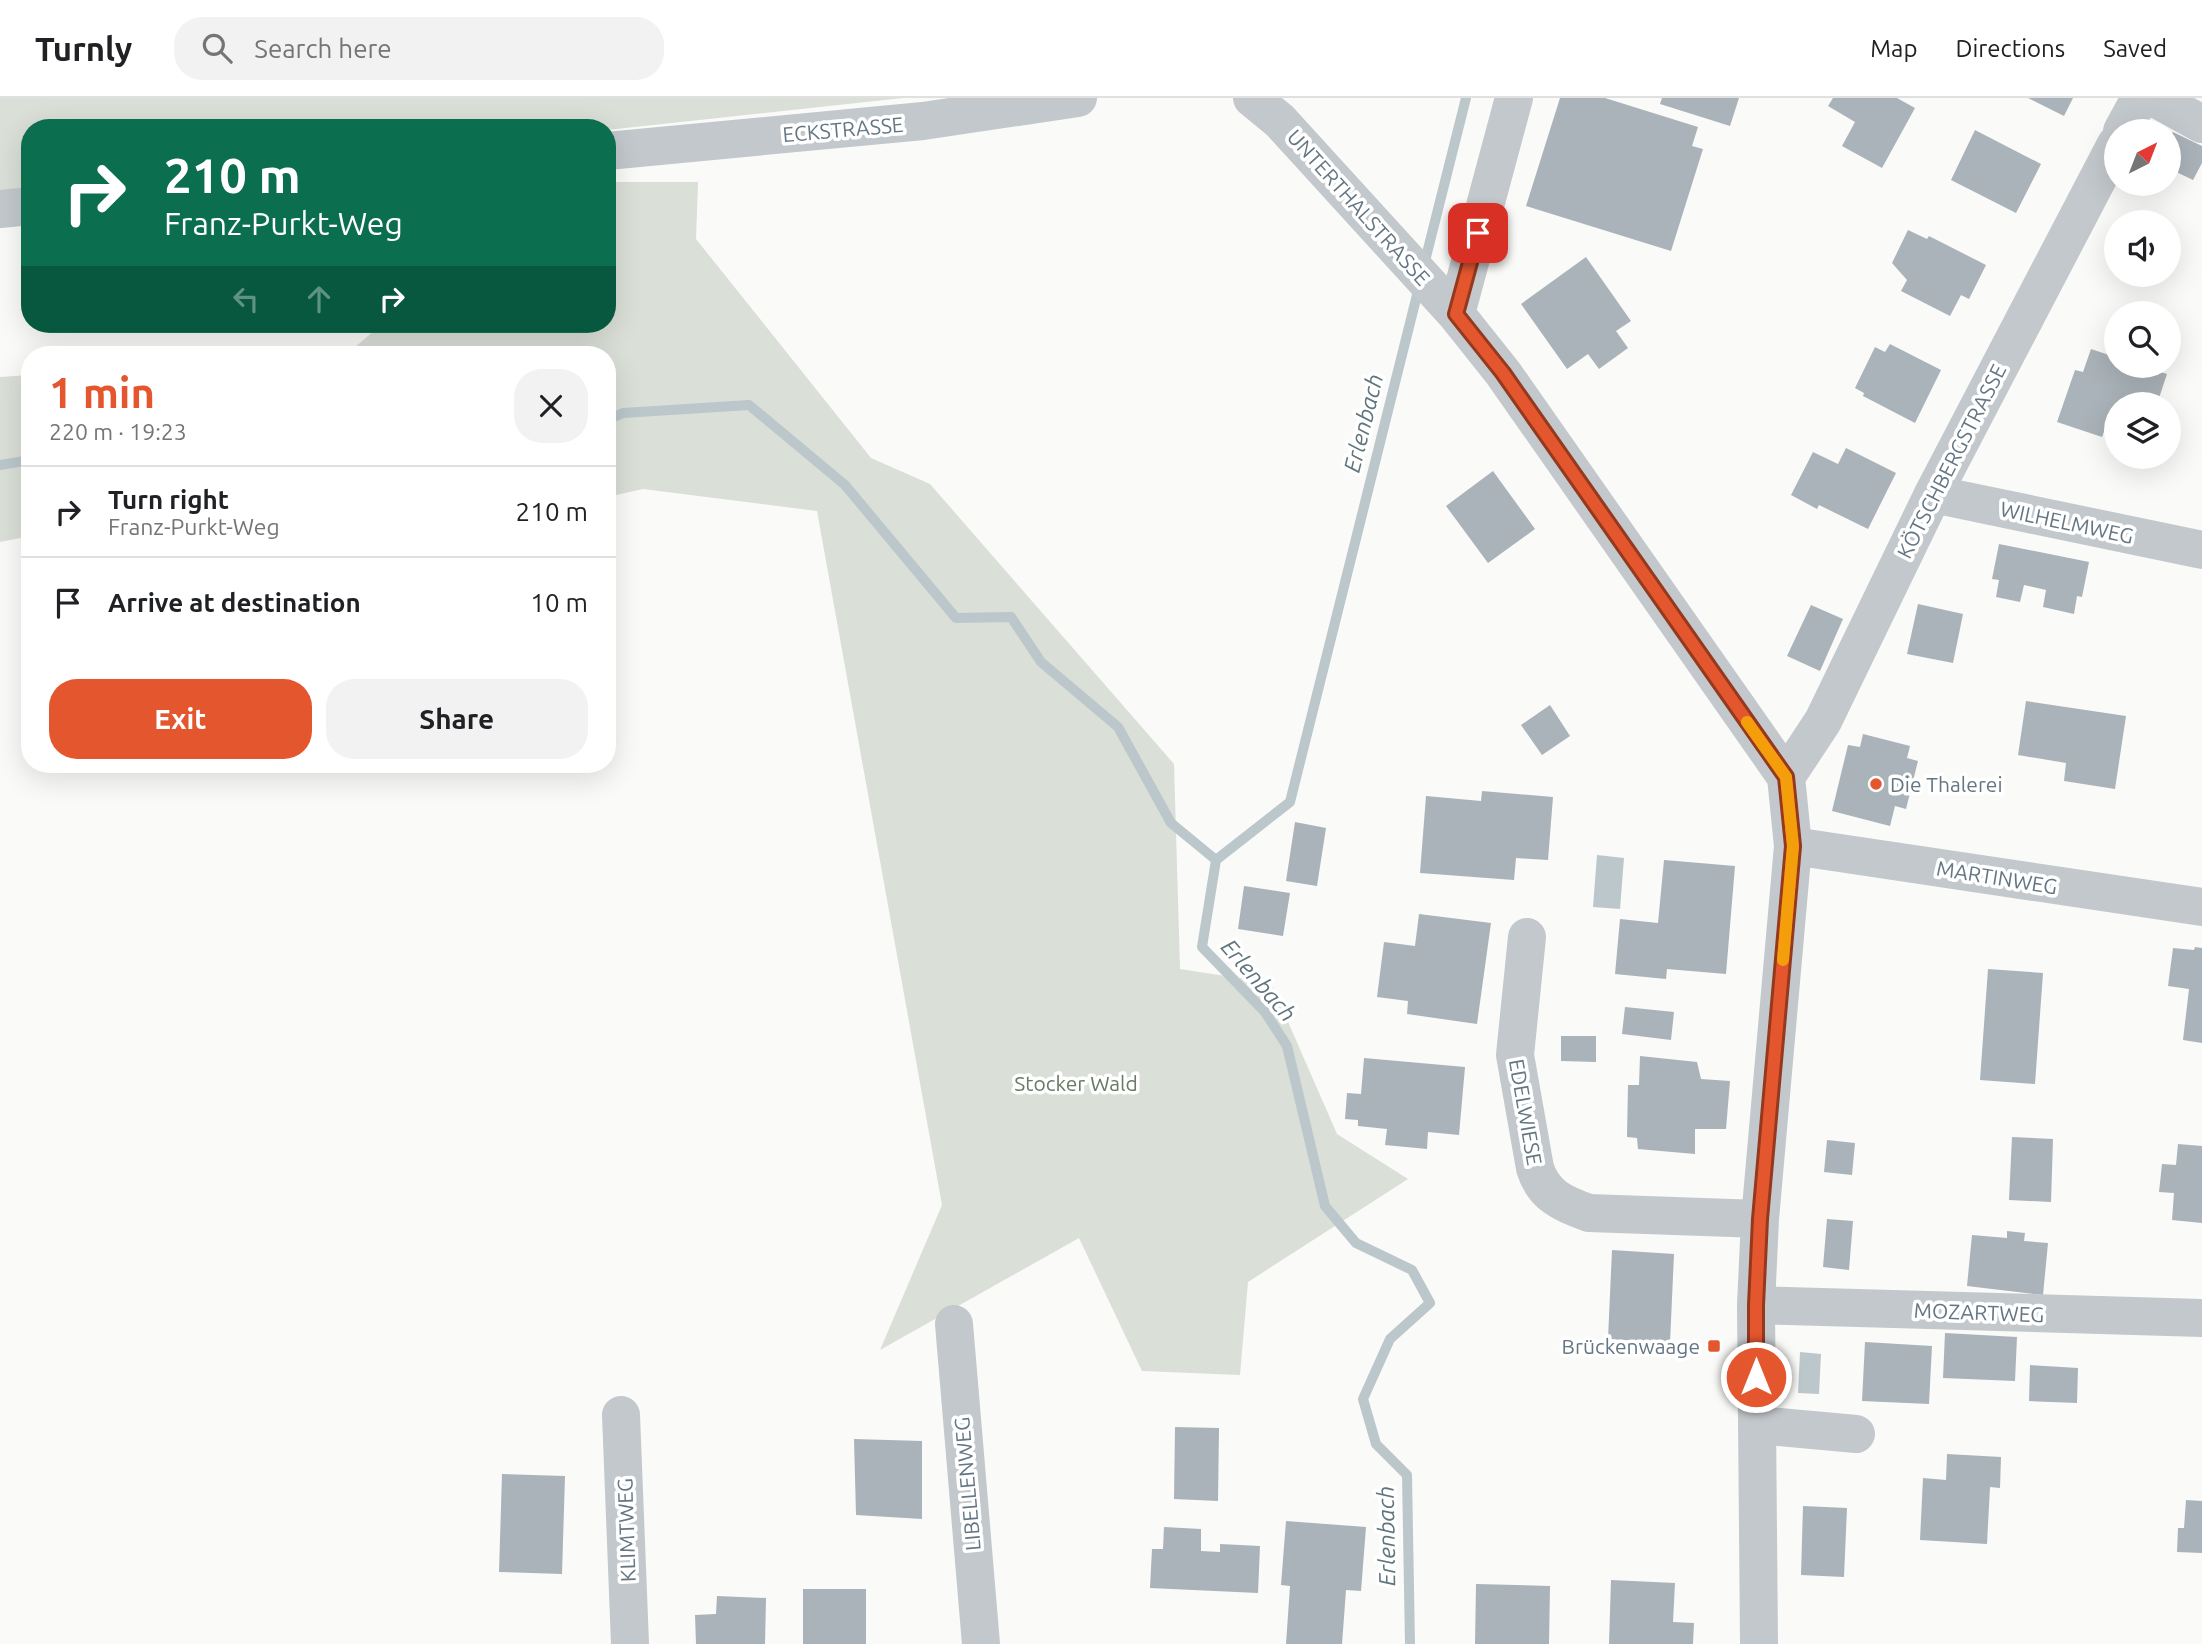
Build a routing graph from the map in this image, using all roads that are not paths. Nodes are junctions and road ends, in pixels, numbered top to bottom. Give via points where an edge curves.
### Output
1 (1078, 98) edge
2 (1252, 98) edge
3 (1514, 98) edge
4 (2140, 98) edge
5 (2155, 98) edge
6 (2129, 119) edge
7 (2202, 124) edge
8 (616, 150) edge
9 (2104, 167) edge
10 (21, 207) edge
11 (0, 209) edge
12 (1448, 305) junction
13 (1933, 494) junction
14 (2202, 550) edge
15 (1786, 777) junction
16 (1793, 846) junction
17 (2202, 907) edge
18 (1527, 937) dead end
19 (1760, 1219) junction
20 (1756, 1305) junction
21 (2202, 1318) edge
22 (954, 1324) dead end
23 (621, 1415) dead end
24 (1757, 1426) junction
25 (1856, 1434) dead end
26 (630, 1644) edge
27 (981, 1644) edge
28 (1759, 1644) edge

1 - 8 street, ECKSTRASSE via 923,121
2 - 12 street, UNTERTHALSTRASSE via 1280,121
3 - 12 street
4 - 6 street
5 - 7 street
9 - 13 street, KÖTSCHBERGSTRASSE
10 - 11 street
12 - 15 street, UNTERTHALSTRASSE via 1503,373
13 - 14 street, WILHELMWEG
13 - 15 street, KÖTSCHBERGSTRASSE via 1823,721
15 - 16 street, UNTERTHALSTRASSE
16 - 17 street, MARTINWEG
16 - 19 street, UNTERTHALSTRASSE
18 - 19 street, EDELWIESE via 1515,1055 1535,1168 1547,1192 1589,1213
19 - 20 street, UNTERTHALSTRASSE
20 - 21 street, MOZARTWEG
20 - 24 street, UNTERTHALSTRASSE
22 - 27 street, LIBELLENWEG
23 - 26 street, KLIMTWEG
24 - 25 street
24 - 28 street, UNTERTHALSTRASSE

